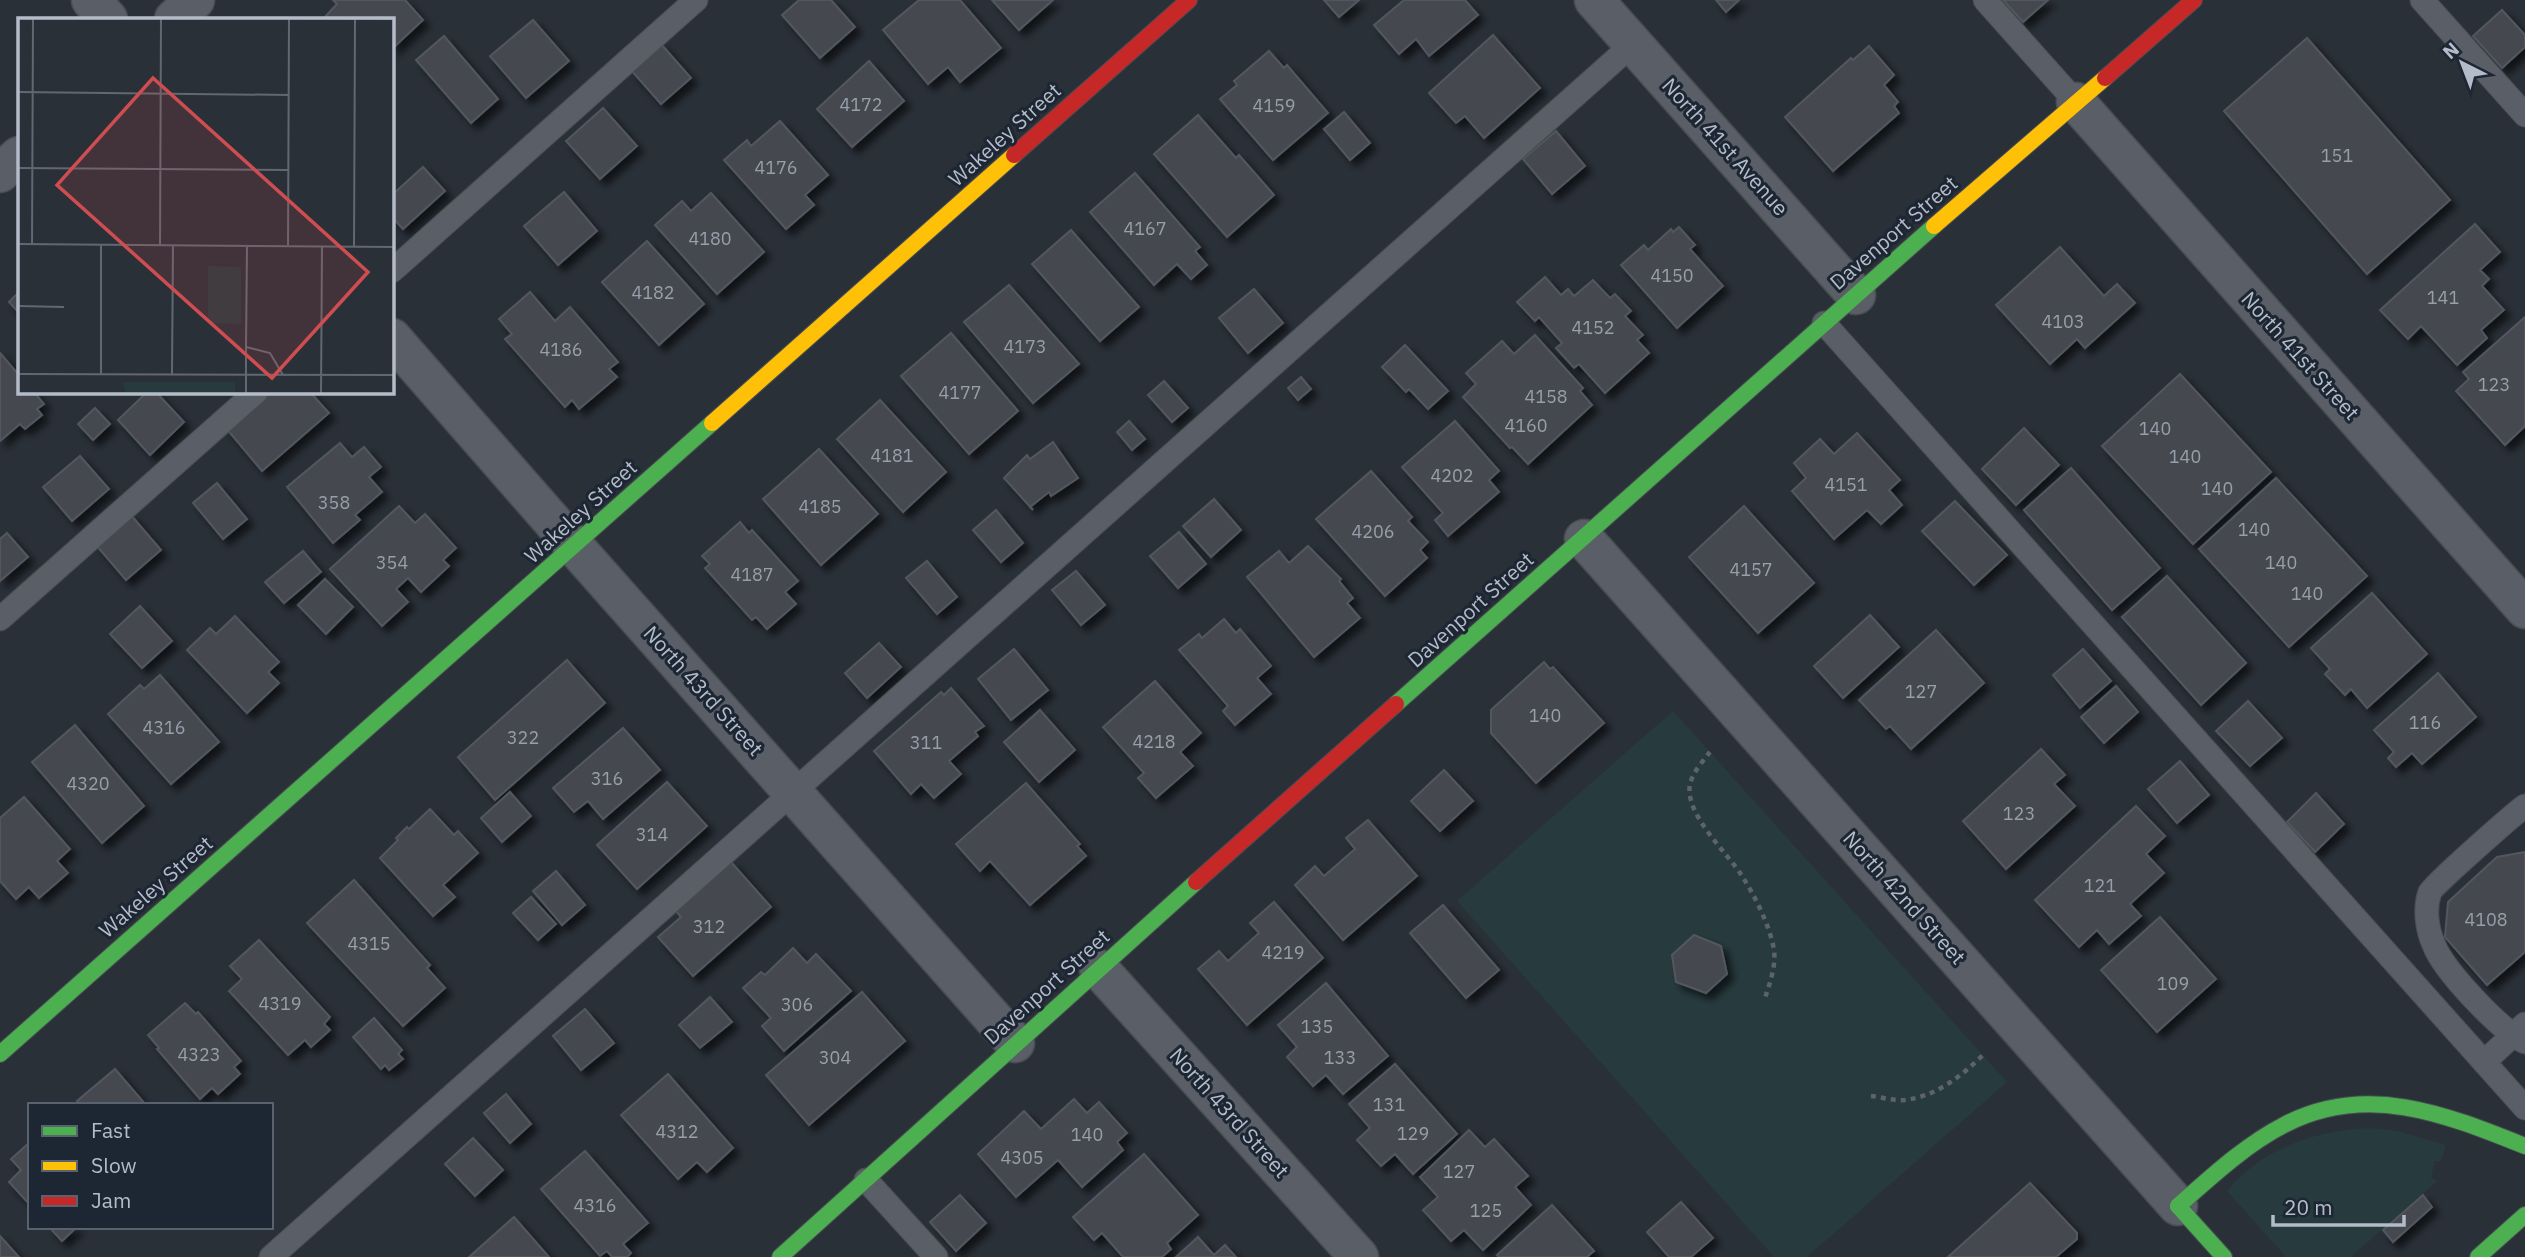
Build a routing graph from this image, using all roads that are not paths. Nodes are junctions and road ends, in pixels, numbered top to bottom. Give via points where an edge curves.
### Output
1 (91, 0) edge
2 (195, 0) edge
3 (696, 0) edge
4 (1189, 0) edge
5 (1594, 0) edge
6 (1985, 0) edge
7 (2194, 0) edge
8 (2422, 0) edge
9 (107, 18) edge
10 (175, 18) edge
11 (1633, 44) junction
12 (2076, 102) junction
13 (2525, 115) edge
14 (18, 157) edge
15 (0, 173) edge
16 (394, 269) edge
17 (1856, 295) junction
18 (1824, 323) junction
19 (394, 340) edge
20 (254, 394) edge
21 (1584, 539) junction
22 (573, 546) junction
23 (2525, 609) edge
24 (0, 619) edge
25 (792, 791) junction
26 (2525, 806) edge
27 (1099, 969) junction
28 (2521, 1034) edge
29 (1016, 1043) junction
30 (0, 1054) edge
31 (2484, 1062) junction
32 (2525, 1108) edge
33 (2525, 1146) edge
34 (866, 1180) junction
35 (2178, 1206) junction
36 (2525, 1215) edge
37 (271, 1257) edge
38 (780, 1257) edge
39 (936, 1257) edge
40 (1359, 1257) edge
41 (2224, 1257) edge
42 (2478, 1257) edge

1 - 9 street
2 - 10 street
3 - 16 lane
4 - 22 main road, Wakeley Street
5 - 11 street, North 41st Avenue
6 - 12 lane
7 - 12 main road, Davenport Street
8 - 13 lane
11 - 17 street, North 41st Avenue
11 - 25 lane
12 - 17 main road, Davenport Street
12 - 23 street, North 41st Street
14 - 15 street
17 - 18 main road, Davenport Street
18 - 21 main road, Davenport Street
18 - 31 lane
19 - 22 street, North 43rd Street
20 - 24 lane
21 - 27 main road, Davenport Street
21 - 35 street, North 42nd Street
22 - 25 street, North 43rd Street
22 - 30 main road, Wakeley Street
25 - 29 street, North 43rd Street
25 - 37 lane
26 - 28 lane via 2431,889 2426,911 2434,945 2462,986
27 - 29 main road, Davenport Street
27 - 40 street, North 43rd Street
28 - 31 lane
29 - 34 main road, Davenport Street
31 - 32 lane
33 - 35 main road via 2426,1110 2380,1102 2349,1104 2286,1123
34 - 38 main road, Davenport Street
34 - 39 lane
35 - 41 main road, North 42nd Street
36 - 42 main road

